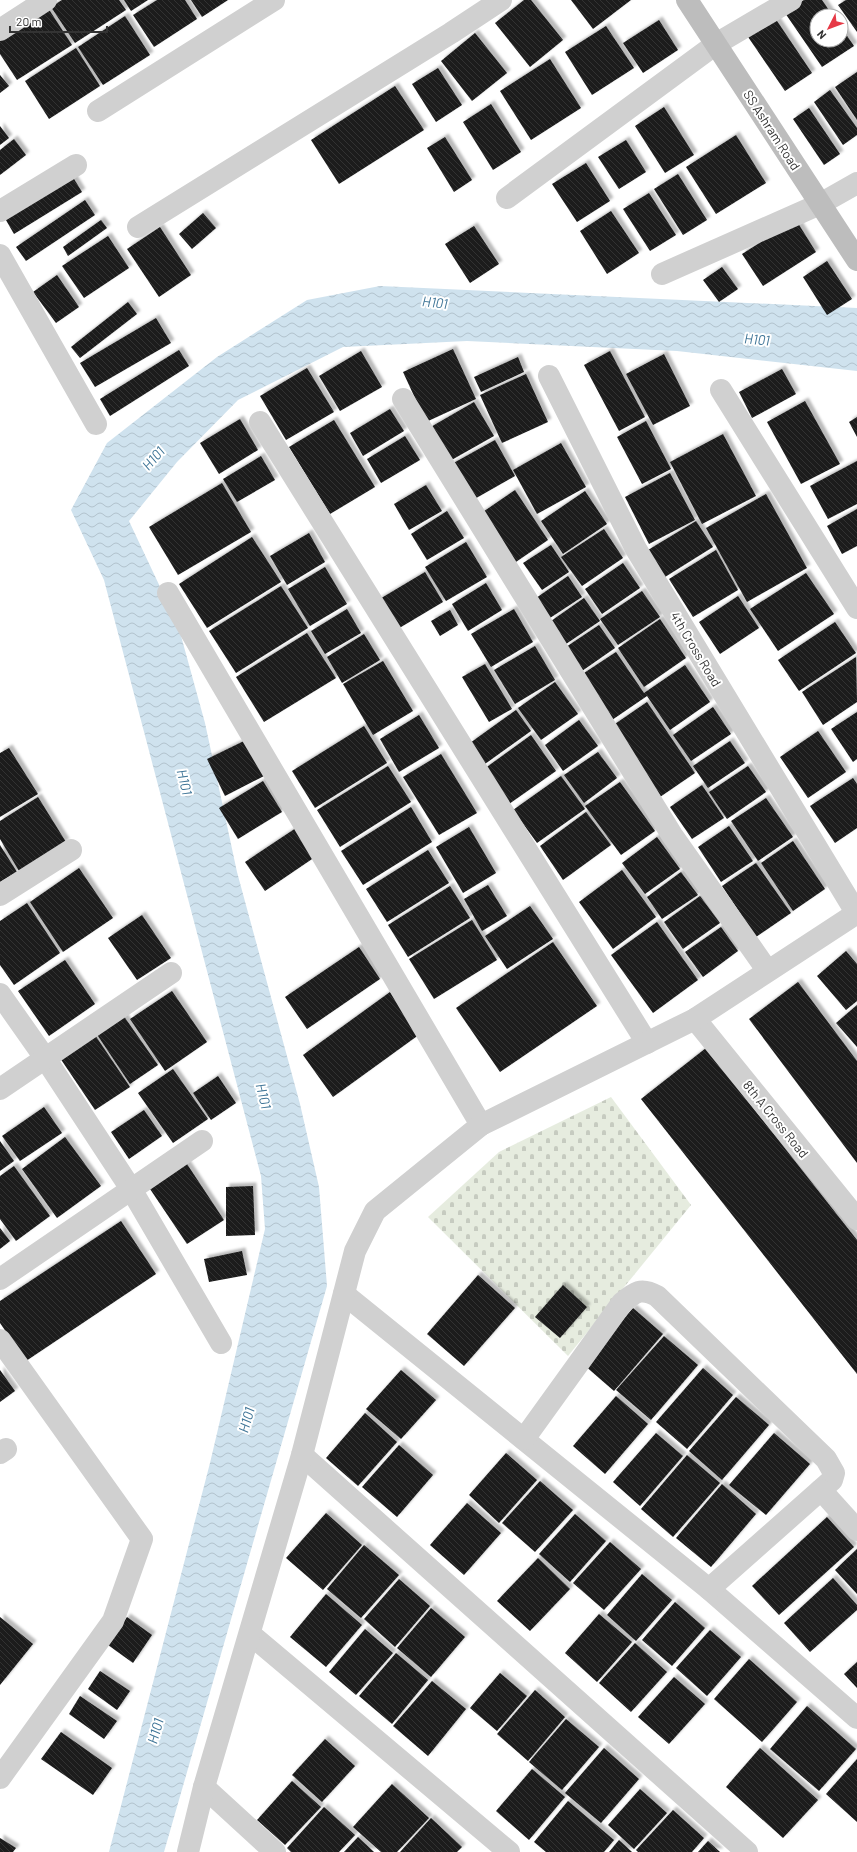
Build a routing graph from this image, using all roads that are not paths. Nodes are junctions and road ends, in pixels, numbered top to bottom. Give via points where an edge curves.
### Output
1 (46, 0) edge
2 (274, 0) edge
3 (501, 0) edge
4 (687, 0) edge
5 (791, 0) edge
6 (0, 30) edge
7 (716, 44) junction
8 (98, 111) dead end
9 (76, 165) dead end
10 (857, 183) edge
11 (507, 198) dead end
12 (820, 204) junction
13 (0, 211) edge
14 (138, 227) dead end
15 (0, 255) edge
16 (857, 260) edge
17 (662, 274) dead end
18 (549, 376) dead end
19 (722, 390) dead end
20 (403, 400) dead end
21 (260, 422) dead end
22 (96, 424) dead end
23 (168, 593) dead end
24 (857, 608) edge
25 (71, 850) dead end
26 (0, 895) edge
27 (857, 913) edge
28 (767, 970) junction
29 (171, 973) dead end
30 (0, 994) edge
31 (695, 1019) junction
32 (646, 1043) junction
33 (45, 1058) junction
34 (0, 1089) edge
35 (481, 1125) junction
36 (202, 1141) dead end
37 (131, 1189) junction
38 (857, 1219) edge
39 (0, 1279) edge
40 (344, 1294) junction
41 (0, 1340) edge
42 (221, 1343) dead end
43 (524, 1439) junction
44 (302, 1455) junction
45 (821, 1490) junction
46 (857, 1530) edge
47 (709, 1589) junction
48 (250, 1634) junction
49 (857, 1718) edge
50 (0, 1778) edge
51 (204, 1787) junction
52 (188, 1852) edge
53 (275, 1852) edge
54 (509, 1852) edge
55 (747, 1852) edge

1 - 6 street
2 - 8 street
3 - 14 street via 451,34
4 - 7 street, SS Ashram Road
5 - 7 street
7 - 11 street
7 - 12 street, SS Ashram Road
9 - 13 street
10 - 12 street
12 - 16 street, SS Ashram Road
12 - 17 street
15 - 22 street
18 - 27 street, 4th Cross Road via 636,549
19 - 24 street
20 - 28 street via 672,834
21 - 32 street
23 - 35 street
25 - 26 street
27 - 28 street
28 - 31 street
29 - 33 street
30 - 33 street
31 - 32 street
31 - 38 street, 8th A Cross Road
32 - 35 street
33 - 34 street
33 - 37 street
35 - 40 street via 375,1211 355,1251
36 - 37 street
37 - 39 street
37 - 42 street
40 - 43 street
40 - 44 street
41 - 50 street via 142,1539 114,1621
43 - 45 street via 622,1303 639,1291 648,1291 657,1296 826,1459 834,1473 832,1480
43 - 47 street
44 - 48 street
44 - 55 street
45 - 46 street
45 - 47 street
47 - 49 street
48 - 51 street
48 - 54 street
51 - 52 street
51 - 53 street

